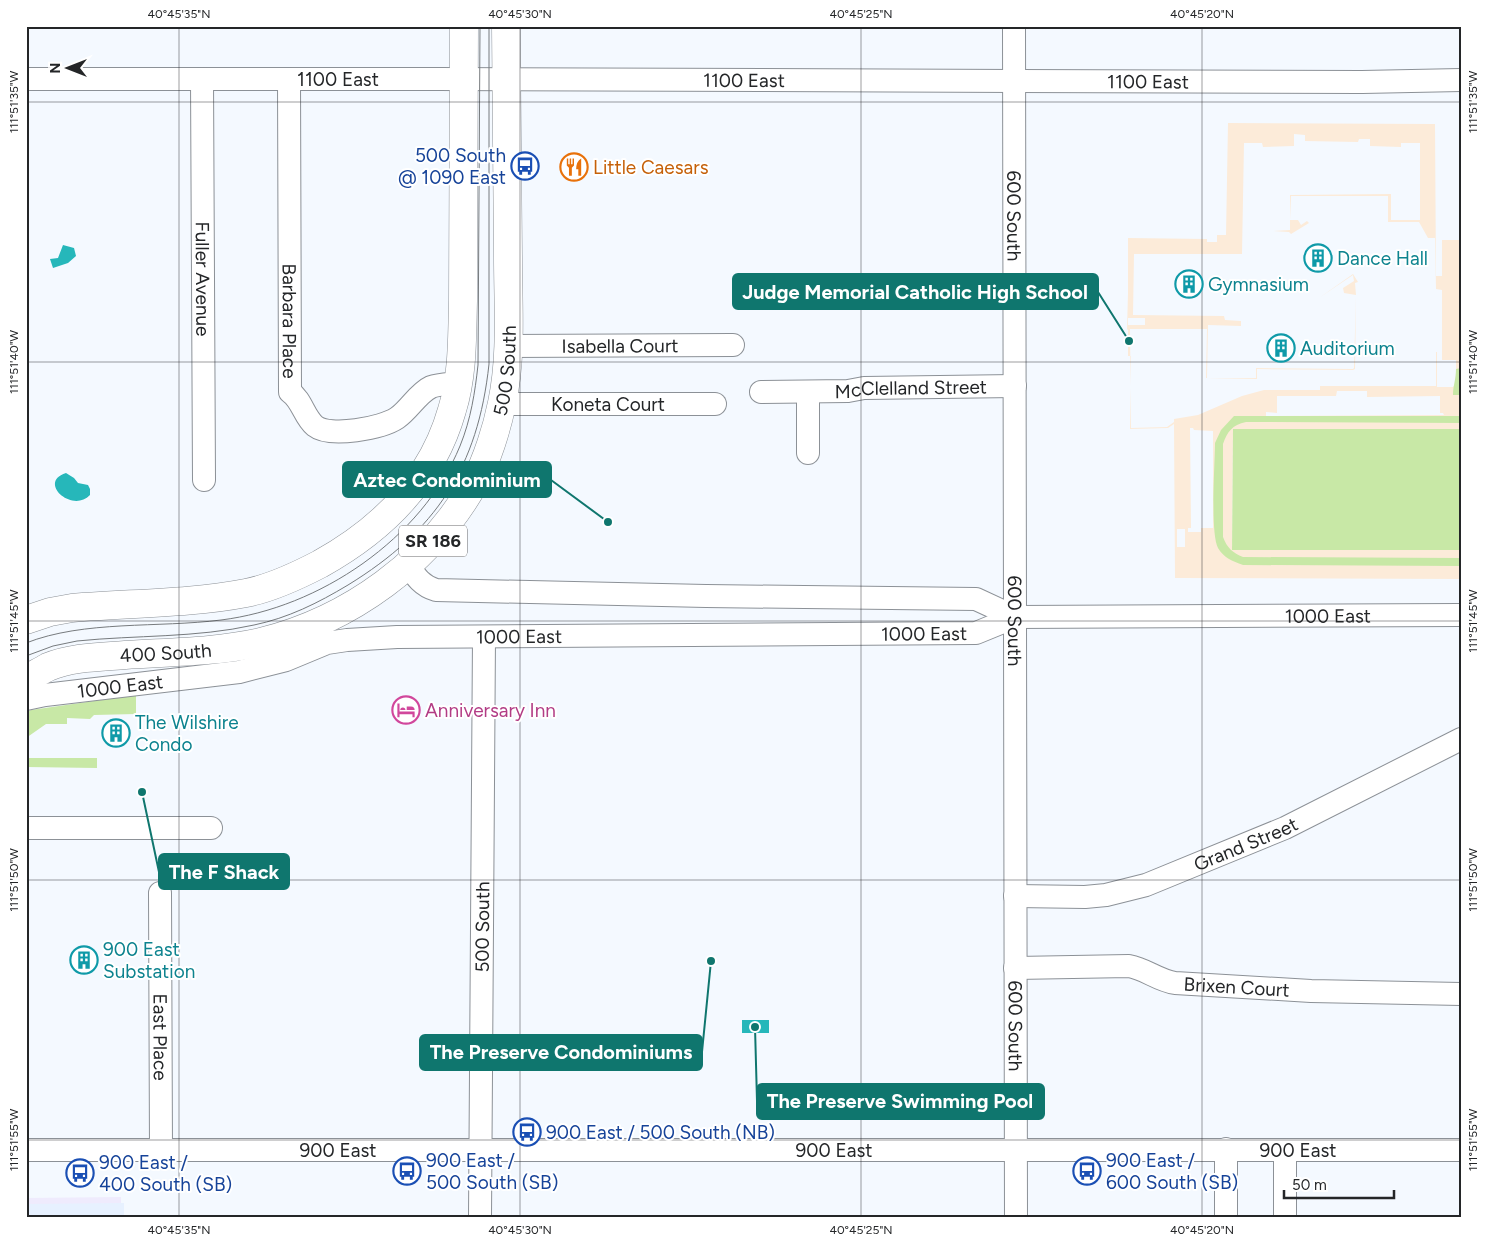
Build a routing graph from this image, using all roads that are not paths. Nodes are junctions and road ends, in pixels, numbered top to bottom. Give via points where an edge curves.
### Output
1 (464, 26) edge
2 (506, 26) edge
3 (1014, 26) edge
4 (26, 79) edge
5 (202, 79) junction
6 (289, 79) junction
7 (463, 79) junction
8 (506, 80) junction
9 (1461, 80) edge
10 (1014, 81) junction
11 (733, 345) dead end
12 (508, 346) junction
13 (458, 383) junction
14 (1014, 386) junction
15 (761, 392) dead end
16 (808, 392) junction
17 (502, 404) junction
18 (715, 404) dead end
19 (808, 453) dead end
20 (204, 480) dead end
21 (408, 565) junction
22 (1461, 615) edge
23 (1015, 616) junction
24 (26, 620) edge
25 (305, 628) joint
26 (484, 637) junction
27 (26, 679) edge
28 (26, 699) edge
29 (1461, 739) edge
30 (26, 828) edge
31 (211, 828) dead end
32 (160, 893) dead end
33 (1015, 896) junction
34 (1015, 968) junction
35 (1461, 994) edge
36 (1015, 1149) junction
37 (1226, 1149) junction
38 (26, 1150) edge
39 (161, 1150) junction
40 (479, 1150) junction
41 (1285, 1150) junction
42 (1461, 1150) edge
43 (480, 1217) edge
44 (1016, 1217) edge
45 (1226, 1217) edge
46 (1285, 1217) edge

1 - 7 main road, SR 186
2 - 8 main road, 500 South / SR 186
3 - 10 street, 600 South
4 - 5 street, 1100 East
5 - 6 street, 1100 East
5 - 20 street, Fuller Avenue
6 - 7 street, 1100 East
6 - 13 street, Barbara Place via 290,392 314,426 327,432 344,432 384,424 404,413 432,387
7 - 8 street, 1100 East
7 - 13 main road, SR 186 via 462,334
8 - 10 street, 1100 East
8 - 12 main road, 500 South / SR 186
9 - 10 street, 1100 East
10 - 14 street, 600 South
11 - 12 street, Isabella Court
12 - 17 main road, 500 South / SR 186
13 - 24 main road, SR 186 via 443,438 430,464 406,496 361,538 313,568 247,593 72,608
14 - 16 street, McClelland Street
14 - 23 street, 600 South
15 - 16 street, McClelland Street
16 - 19 street, McClelland Street
17 - 18 street, Koneta Court
17 - 21 main road, 500 South / SR 186 via 491,444 476,480 450,520
21 - 23 street, 1000 East via 419,581 436,590 976,599
21 - 25 main road, 500 South / SR 186 via 378,590 342,612
22 - 23 street, 1000 East
23 - 26 street, 1000 East via 976,633
23 - 33 street, 600 South
25 - 27 main road, 400 South / SR 186 via 262,642 219,650 76,660 49,667
26 - 28 street, 1000 East via 347,640 327,643 286,660 239,672
26 - 40 street, 500 South
29 - 33 street, Grand Street via 1285,828 1146,885 1085,897
30 - 31 street
32 - 39 street, East Place
33 - 34 street, 600 South
34 - 35 street, Brixen Court via 1123,966 1175,983 1311,991
34 - 36 street, 600 South
36 - 37 street, 900 East
36 - 40 street, 900 East
36 - 44 street, 600 South
37 - 41 street, 900 East
37 - 45 street
38 - 39 street, 900 East
39 - 40 street, 900 East
40 - 43 street, 500 South
41 - 42 street, 900 East
41 - 46 street

